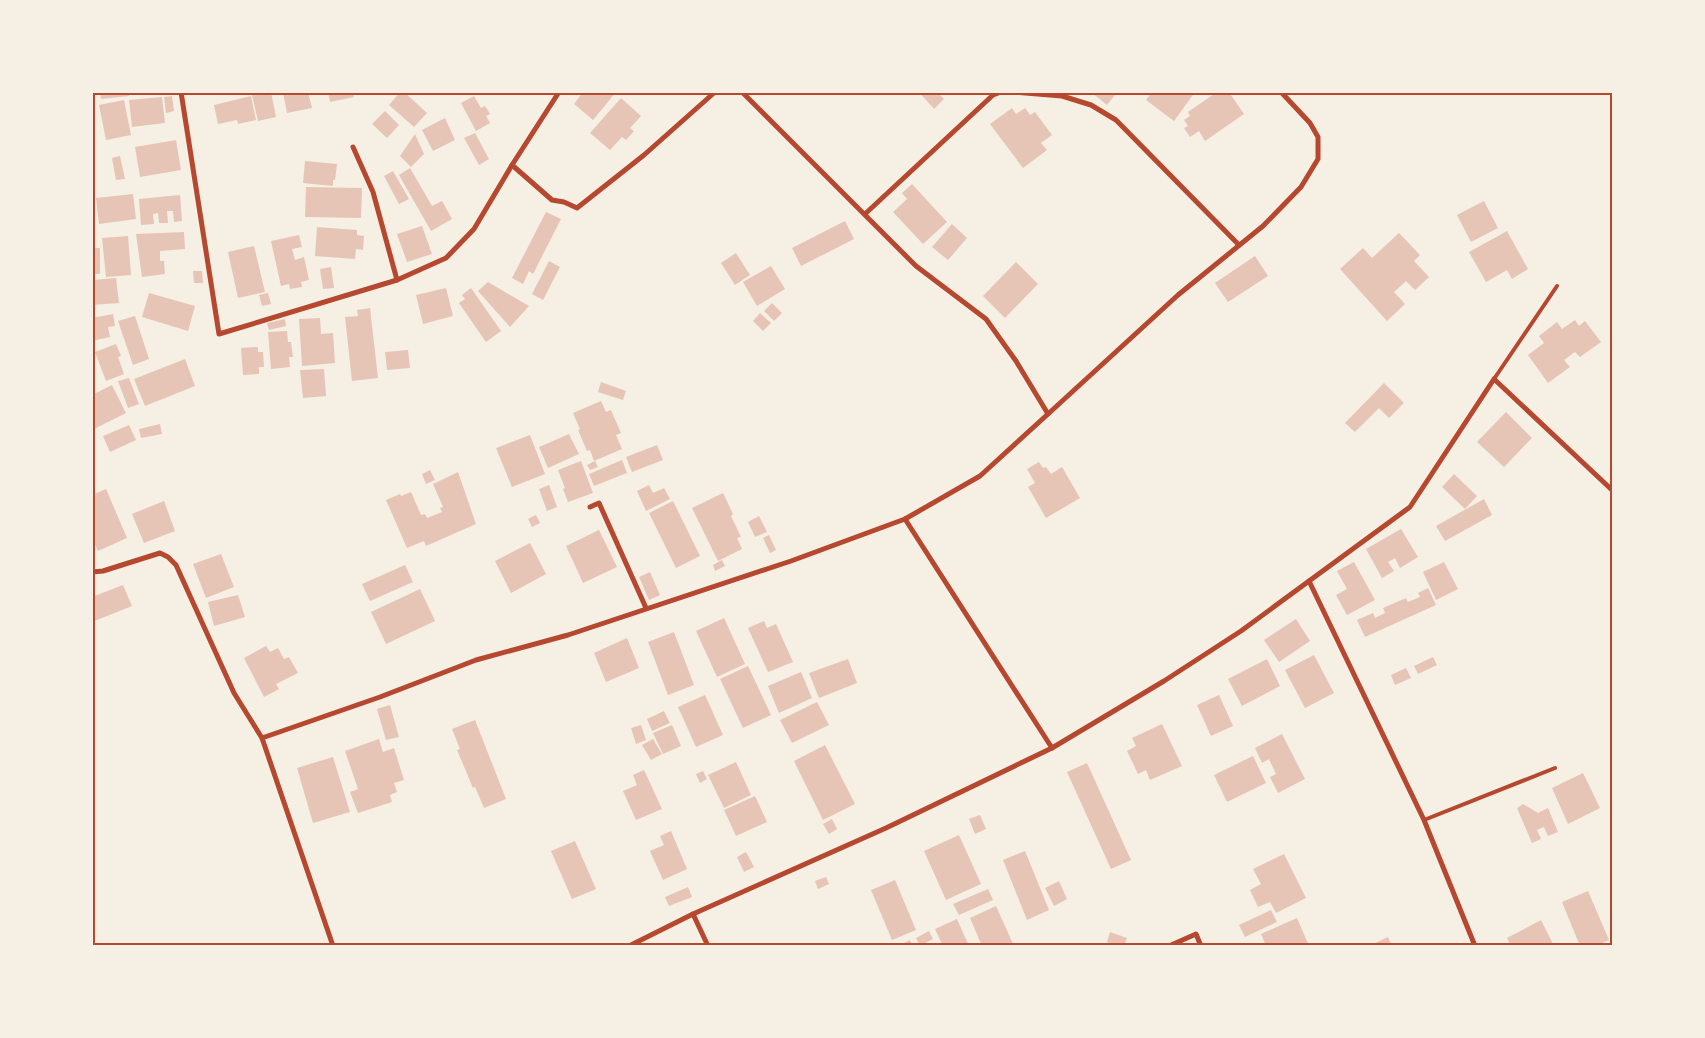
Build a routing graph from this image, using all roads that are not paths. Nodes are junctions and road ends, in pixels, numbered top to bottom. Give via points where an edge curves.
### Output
1 (181, 92) edge
2 (559, 92) edge
3 (715, 92) edge
4 (742, 92) edge
5 (1001, 92) edge
6 (1014, 92) edge
7 (1281, 92) edge
8 (354, 148) dead end
9 (512, 165) junction
10 (865, 214) junction
11 (1239, 245) junction
12 (397, 280) junction
13 (1557, 286) dead end
14 (1494, 378) junction
15 (1048, 414) junction
16 (1612, 490) edge
17 (590, 507) dead end
18 (905, 519) junction
19 (92, 572) edge
20 (1308, 581) junction
21 (646, 608) junction
22 (262, 738) junction
23 (1052, 748) junction
24 (1555, 768) dead end
25 (1424, 820) junction
26 (693, 914) junction
27 (333, 946) edge
28 (629, 946) edge
29 (708, 946) edge
30 (1170, 946) edge
31 (1201, 946) edge
32 (1475, 946) edge

1 - 12 street via 220,334
2 - 9 street
3 - 9 street via 644,155 577,208 552,200
4 - 10 street
5 - 10 street
6 - 11 street via 1062,96 1091,105 1116,120
7 - 11 street via 1318,136 1318,159 1302,187
8 - 12 street via 374,192
9 - 12 street via 474,229 446,258
10 - 15 street via 916,266 986,319
11 - 15 street via 1178,295
13 - 14 lane
14 - 16 street
14 - 20 street via 1410,507
15 - 18 street via 980,476
17 - 21 street via 599,503
18 - 21 street via 791,561
18 - 23 street
19 - 22 street via 160,553 168,557 176,565 234,693
20 - 23 street via 1241,630
20 - 25 street
21 - 22 street via 568,635 476,660
22 - 27 street
23 - 26 street via 886,828
24 - 25 lane
25 - 32 street
26 - 28 street
26 - 29 street
30 - 31 street via 1196,934

